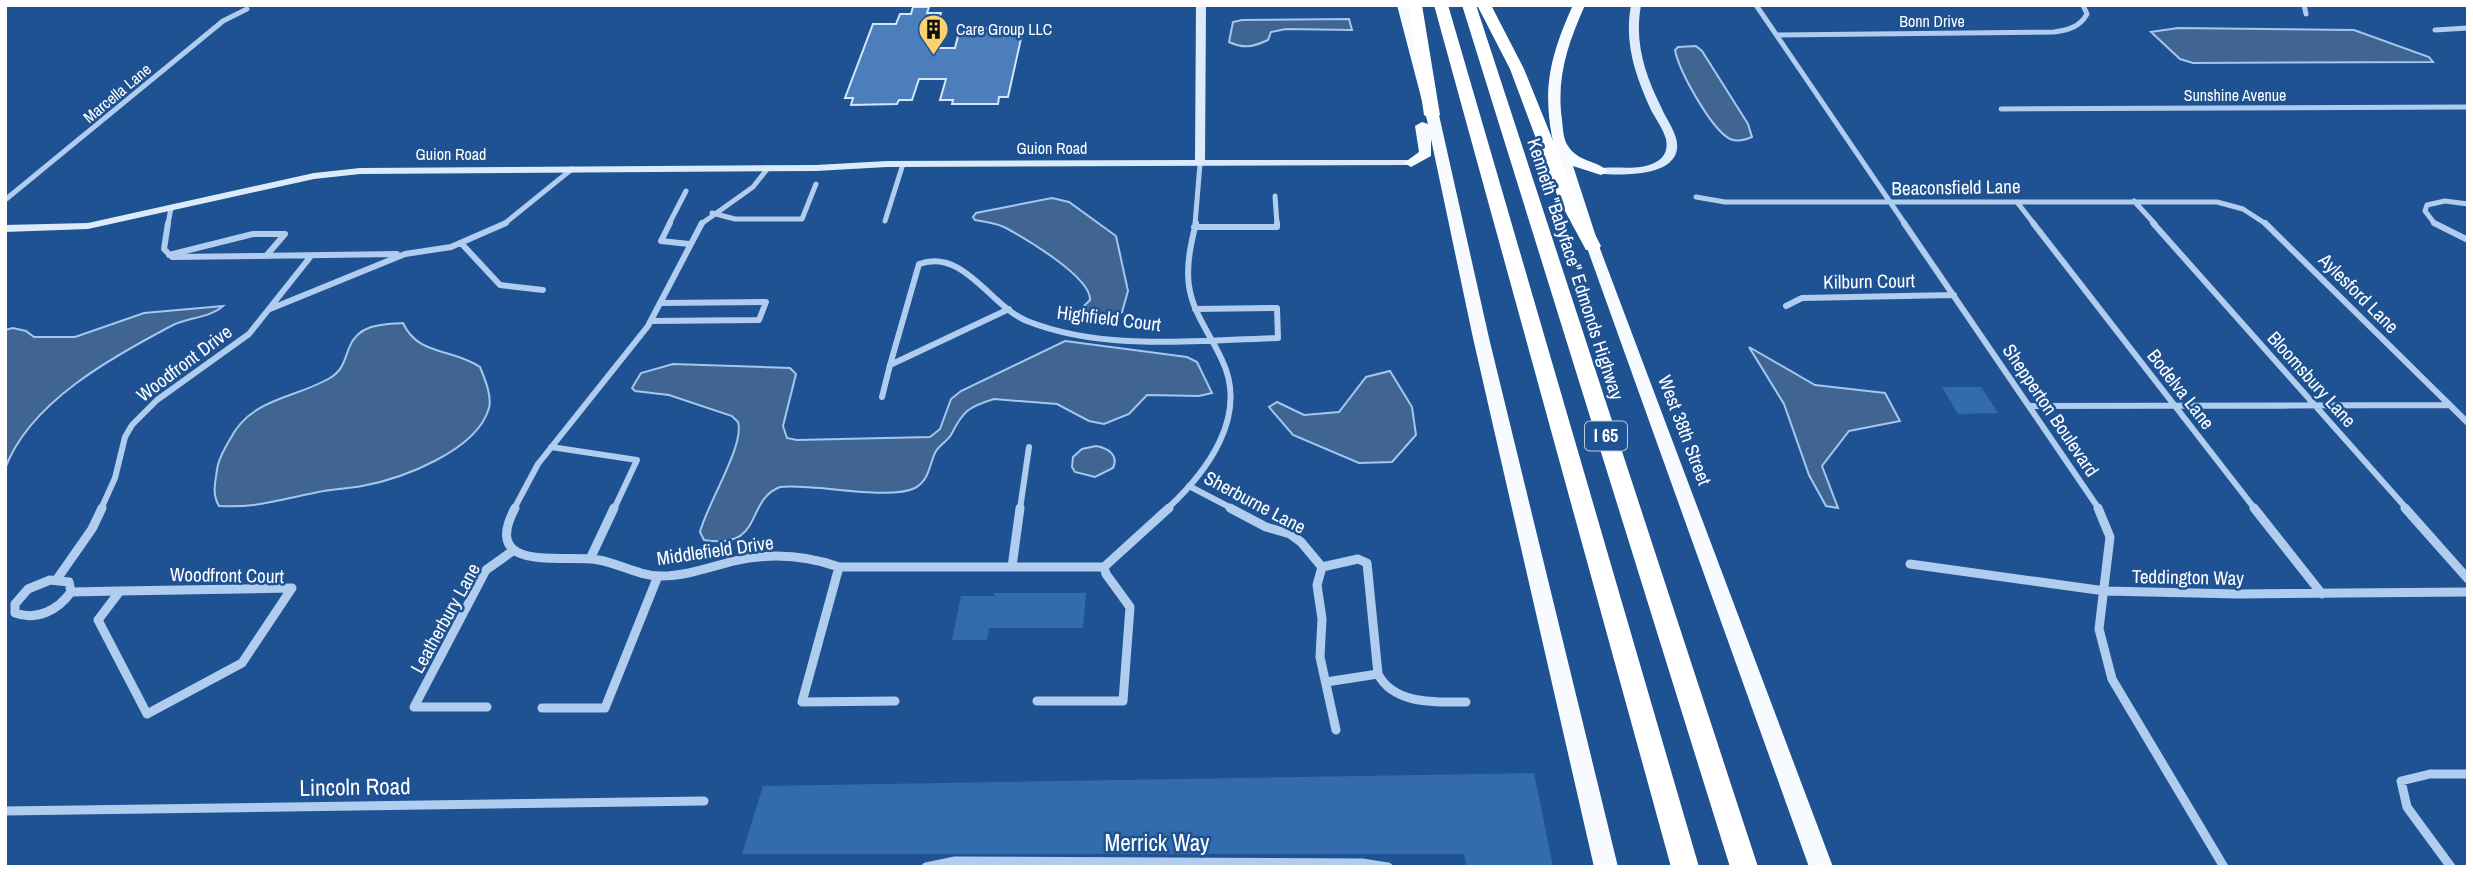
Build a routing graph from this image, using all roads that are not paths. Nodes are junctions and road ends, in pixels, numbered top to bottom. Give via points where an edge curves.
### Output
1 (1201, 5) edge
2 (1441, 5) edge
3 (1469, 5) edge
4 (1484, 5) edge
5 (1580, 5) edge
6 (1636, 5) edge
7 (1756, 5) edge
8 (2083, 5) edge
9 (2304, 5) edge
10 (1407, 8) edge
11 (247, 9) dead end
12 (2306, 14) dead end
13 (2468, 28) edge
14 (2435, 30) dead end
15 (1777, 35) junction
16 (2468, 107) edge
17 (2001, 109) dead end
18 (1432, 115) joint
19 (1560, 147) junction
20 (1410, 163) junction
21 (903, 164) junction
22 (1200, 164) junction
23 (768, 168) junction
24 (572, 169) junction
25 (1601, 171) junction
26 (816, 184) dead end
27 (686, 191) dead end
28 (1576, 193) junction
29 (1275, 196) dead end
30 (1696, 197) dead end
31 (5, 200) edge
32 (2134, 201) junction
33 (2017, 202) junction
34 (2217, 202) joint
35 (1893, 203) junction
36 (2468, 204) edge
37 (172, 208) junction
38 (712, 213) junction
39 (885, 221) dead end
40 (1194, 227) junction
41 (1455, 227) junction
42 (5, 229) edge
43 (2468, 240) edge
44 (460, 243) junction
45 (689, 244) junction
46 (1592, 246) junction
47 (405, 254) junction
48 (168, 255) junction
49 (311, 256) junction
50 (266, 257) junction
51 (543, 290) dead end
52 (1954, 295) junction
53 (660, 303) junction
54 (1786, 306) dead end
55 (269, 309) junction
56 (1009, 309) junction
57 (1195, 309) junction
58 (651, 321) junction
59 (1211, 339) junction
60 (890, 365) junction
61 (881, 397) dead end
62 (2172, 405) junction
63 (2314, 405) junction
64 (2450, 405) junction
65 (2029, 406) junction
66 (2468, 423) edge
67 (551, 447) junction
68 (1029, 447) dead end
69 (1189, 486) junction
70 (514, 551) junction
71 (590, 559) junction
72 (1910, 564) dead end
73 (839, 567) junction
74 (1012, 567) junction
75 (1104, 567) junction
76 (1322, 567) junction
77 (658, 576) junction
78 (57, 579) junction
79 (2468, 579) edge
80 (120, 590) junction
81 (71, 592) junction
82 (2105, 592) junction
83 (2468, 593) edge
84 (2322, 594) junction
85 (10, 604) edge
86 (1378, 674) junction
87 (1326, 682) junction
88 (895, 701) dead end
89 (1037, 701) dead end
90 (1466, 702) dead end
91 (487, 707) dead end
92 (542, 708) dead end
93 (1336, 730) dead end
94 (2468, 774) edge
95 (704, 802) dead end
96 (5, 811) edge
97 (926, 867) edge
98 (1388, 867) edge
99 (1606, 867) edge
100 (1685, 867) edge
101 (1744, 867) edge
102 (1821, 867) edge
103 (2224, 867) edge
104 (2451, 867) edge

1 - 22 street
2 - 100 highway, I 65
3 - 101 highway, Kenneth "Babyface" Edmonds Highway / I 65
4 - 46 highway via 1517,69 1568,200
5 - 19 main road, West 38th Street via 1555,73
6 - 25 street via 1632,37 1636,58 1673,151 1653,167
7 - 15 street, Shepperton Boulevard
8 - 15 street, Bonn Drive via 2084,21 2054,32
9 - 12 street
10 - 18 highway
10 - 20 main road via 1404,41 1427,146 1423,156
11 - 31 street, Marcella Lane via 223,21
13 - 14 street
15 - 35 street, Shepperton Boulevard
16 - 17 street, Sunshine Avenue
18 - 41 main road
19 - 25 main road via 1577,163
19 - 28 main road, West 38th Street
20 - 22 street, Guion Road
20 - 41 main road via 1433,177
21 - 22 street, Guion Road
21 - 23 street, Guion Road
21 - 39 street
22 - 40 street, Sherburne Lane
23 - 24 street, Guion Road
23 - 38 street via 752,190
24 - 37 street, Guion Road via 349,172
24 - 44 street via 508,223
25 - 28 main road via 1587,177
26 - 38 street via 802,219 735,219
27 - 45 street via 661,241
28 - 46 main road, West 38th Street
29 - 40 street via 1277,227
30 - 35 street, Beaconsfield Lane via 1725,202
32 - 33 street, Beaconsfield Lane
32 - 34 street, Beaconsfield Lane
32 - 63 street, Bloomsbury Lane
33 - 35 street, Beaconsfield Lane
33 - 62 street, Bodelva Lane
34 - 64 street, Aylesford Lane via 2243,209 2264,222
35 - 52 street, Shepperton Boulevard
36 - 43 street via 2436,202 2425,211 2436,226
37 - 42 street, Guion Road via 88,226
37 - 48 street via 164,249
38 - 45 street
40 - 57 street, Sherburne Lane via 1188,272
41 - 99 main road
44 - 47 street
44 - 51 street via 500,285
45 - 53 street
46 - 102 main road, West 38th Street
47 - 49 street
47 - 55 street
48 - 50 street
48 - 50 street via 253,234 285,234
49 - 50 street
49 - 55 street, Woodfront Drive
52 - 54 street, Kilburn Court via 1802,298
52 - 65 street, Shepperton Boulevard
53 - 58 street
53 - 58 street via 765,302 759,320
55 - 78 street, Woodfront Drive via 246,337 157,400 132,425 116,478 92,529
56 - 59 street, Highfield Court via 1025,321 1087,335 1148,341
56 - 60 street
56 - 60 street, Highfield Court via 959,268 921,262
57 - 59 street, Sherburne Lane
57 - 59 street via 1277,309 1279,338
58 - 67 street
59 - 69 street, Sherburne Lane via 1227,372 1230,409 1220,443
60 - 61 street, Highfield Court
62 - 63 street
62 - 65 street
62 - 84 street, Bodelva Lane
63 - 64 street
63 - 79 street, Bloomsbury Lane
64 - 66 street, Aylesford Lane
65 - 82 street, Shepperton Boulevard via 2098,508 2109,537
67 - 70 street via 507,523 506,538
67 - 71 street via 636,460
68 - 74 street
69 - 75 street, Sherburne Lane
69 - 76 street, Sherburne Lane via 1298,539
70 - 71 street, Middlefield Drive via 534,558
70 - 91 street, Leatherbury Lane via 486,570 414,707
71 - 77 street, Middlefield Drive
72 - 82 street, Teddington Way
73 - 74 street, Middlefield Drive
73 - 77 street, Middlefield Drive via 799,556 767,556
73 - 88 street via 802,702
74 - 75 street, Middlefield Drive
75 - 89 street via 1130,607 1123,701
76 - 86 street via 1358,559 1367,563
76 - 87 street via 1317,596
77 - 92 street via 605,708
78 - 81 street via 69,582
78 - 85 street via 36,585
80 - 80 street, Woodfront Court via 226,589 292,588 242,663 147,714 98,620
80 - 81 street, Woodfront Court
81 - 85 street via 38,615 18,615
82 - 84 street, Teddington Way
82 - 103 street, Shepperton Boulevard via 2099,629 2112,679
83 - 84 street, Teddington Way
86 - 87 street
86 - 90 street via 1387,687 1422,702
87 - 93 street
94 - 104 street via 2430,774 2401,781 2407,807
95 - 96 street, Lincoln Road
97 - 98 street, Merrick Way via 955,861 1362,863

